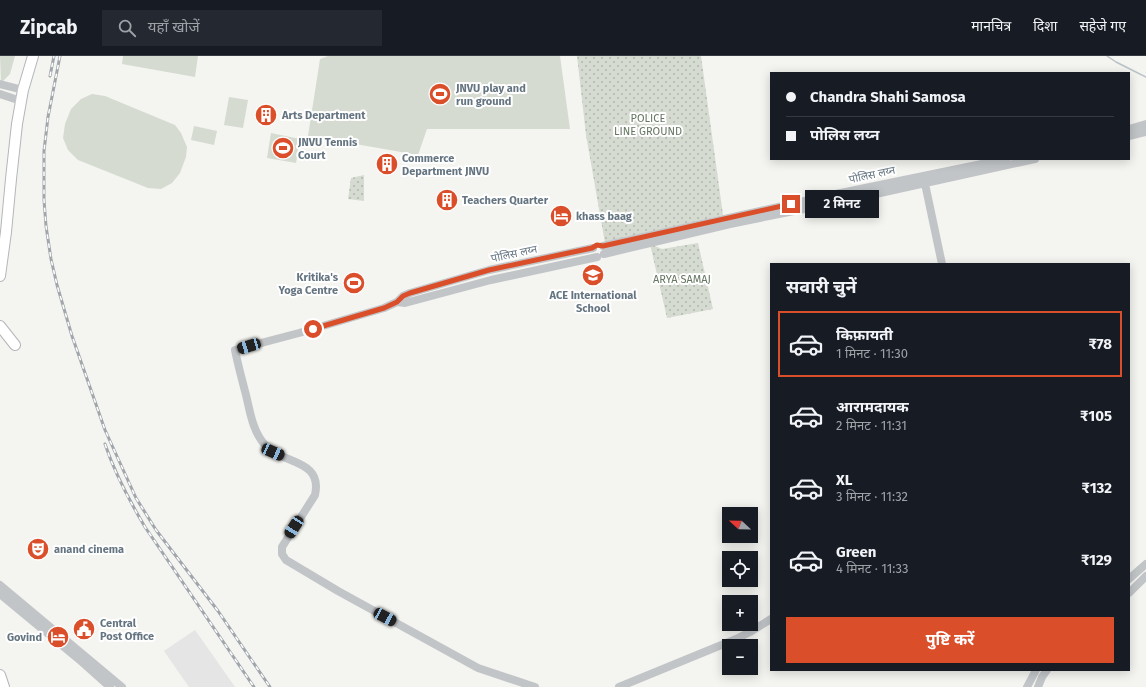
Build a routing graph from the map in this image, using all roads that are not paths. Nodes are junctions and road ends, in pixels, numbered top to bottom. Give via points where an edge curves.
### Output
1 (26, 56) edge
2 (33, 56) edge
3 (0, 84) edge
4 (20, 89) junction
5 (0, 94) edge
6 (18, 100) junction
7 (1146, 124) edge
8 (1130, 129) edge
9 (1146, 132) edge
10 (1130, 136) edge
11 (1002, 160) edge
12 (1028, 160) edge
13 (924, 179) junction
14 (0, 229) edge
15 (601, 252) junction
16 (942, 263) edge
17 (0, 276) edge
18 (397, 302) junction
19 (0, 326) edge
20 (15, 345) dead end
21 (1146, 564) edge
22 (1146, 576) edge
23 (1130, 578) edge
24 (0, 585) edge
25 (1130, 592) edge
26 (0, 594) edge
27 (770, 620) edge
28 (1035, 671) edge
29 (1046, 671) edge
30 (0, 675) edge
31 (4, 687) edge
32 (110, 687) edge
33 (122, 687) edge
34 (534, 687) edge
35 (620, 687) edge
36 (1027, 687) edge
37 (1038, 687) edge

1 - 4 main road
2 - 4 main road
3 - 4 street
4 - 6 main road
5 - 6 street
6 - 14 main road
6 - 17 main road
7 - 8 street
9 - 10 street
11 - 13 street
12 - 13 street
13 - 15 street
13 - 16 street
15 - 18 street, पोलिस लय्न via 405,303
15 - 18 street, पोलिस लय्न via 597,245 489,270 410,293
18 - 34 street, पोलिस लय्न via 299,334 235,350 253,424 261,440 273,452 304,466 316,481 315,495 282,547 282,554 286,560 338,591 478,668
19 - 20 main road
21 - 23 street
22 - 25 street
24 - 33 street
26 - 32 street
27 - 35 street via 736,639
28 - 36 street
29 - 37 street
30 - 31 main road

